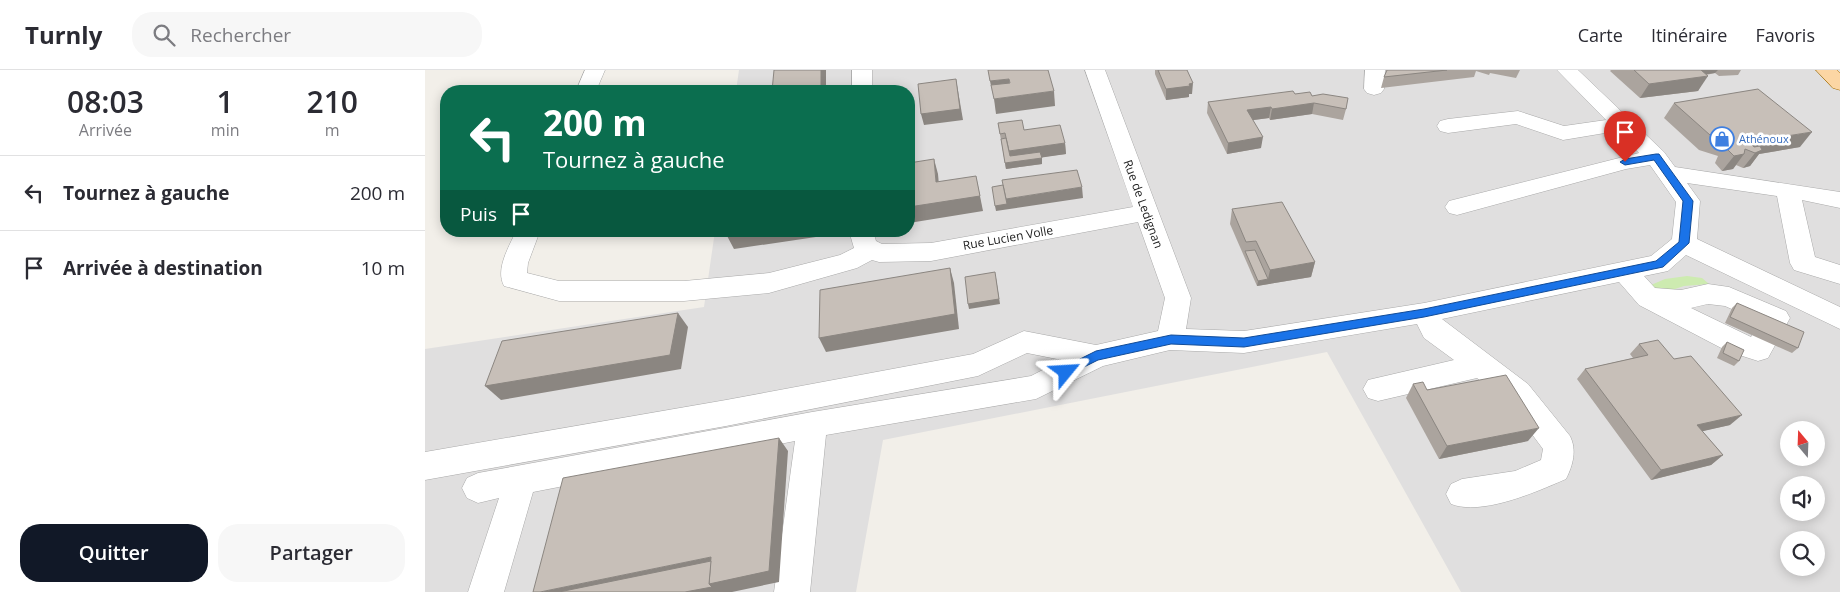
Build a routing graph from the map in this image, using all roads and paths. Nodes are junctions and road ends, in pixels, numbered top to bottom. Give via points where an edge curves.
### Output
1 (595, 70) edge
2 (862, 70) edge
3 (1095, 70) edge
4 (1567, 70) edge
5 (1826, 70) edge
6 (1840, 84) edge
7 (589, 85) edge
8 (862, 85) edge
9 (1622, 124) junction
10 (1448, 126) dead end
11 (1662, 165) junction
12 (1788, 190) junction
13 (1840, 200) edge
14 (1457, 207) dead end
15 (1145, 213) junction
16 (526, 237) edge
17 (866, 240) edge
18 (1683, 243) junction
19 (1624, 271) junction
20 (1840, 275) edge
21 (1648, 298) dead end
22 (1424, 313) junction
23 (1840, 320) edge
24 (1171, 339) junction
25 (1096, 356) junction
26 (1481, 366) junction
27 (1378, 389) dead end
28 (812, 426) junction
29 (425, 466) edge
30 (521, 480) junction
31 (478, 488) dead end
32 (1462, 494) dead end
33 (486, 592) edge
34 (792, 592) edge

1 - 7 street
2 - 8 street
3 - 15 street, Rue de Ledignan
4 - 9 street
5 - 6 main road
9 - 10 street via 1563,133 1518,117
9 - 11 street
11 - 12 street
11 - 14 street via 1625,162
11 - 18 street via 1688,201
12 - 13 street
12 - 20 street via 1803,263
15 - 17 street, Rue Lucien Volle via 931,252 879,253
15 - 24 street, Rue de Ledignan via 1177,298
16 - 17 street via 515,263 513,279 559,291 684,291 769,283 848,262
18 - 19 street via 1659,264
18 - 23 street
19 - 21 street
19 - 22 street
22 - 24 street via 1244,342
22 - 26 street via 1433,330
24 - 25 street
25 - 28 street via 1036,387
25 - 29 street via 1024,342 978,365 736,412
26 - 27 street
26 - 32 street via 1518,393 1559,446 1555,469 1517,485
28 - 30 street
28 - 34 street
30 - 31 street
30 - 33 street

